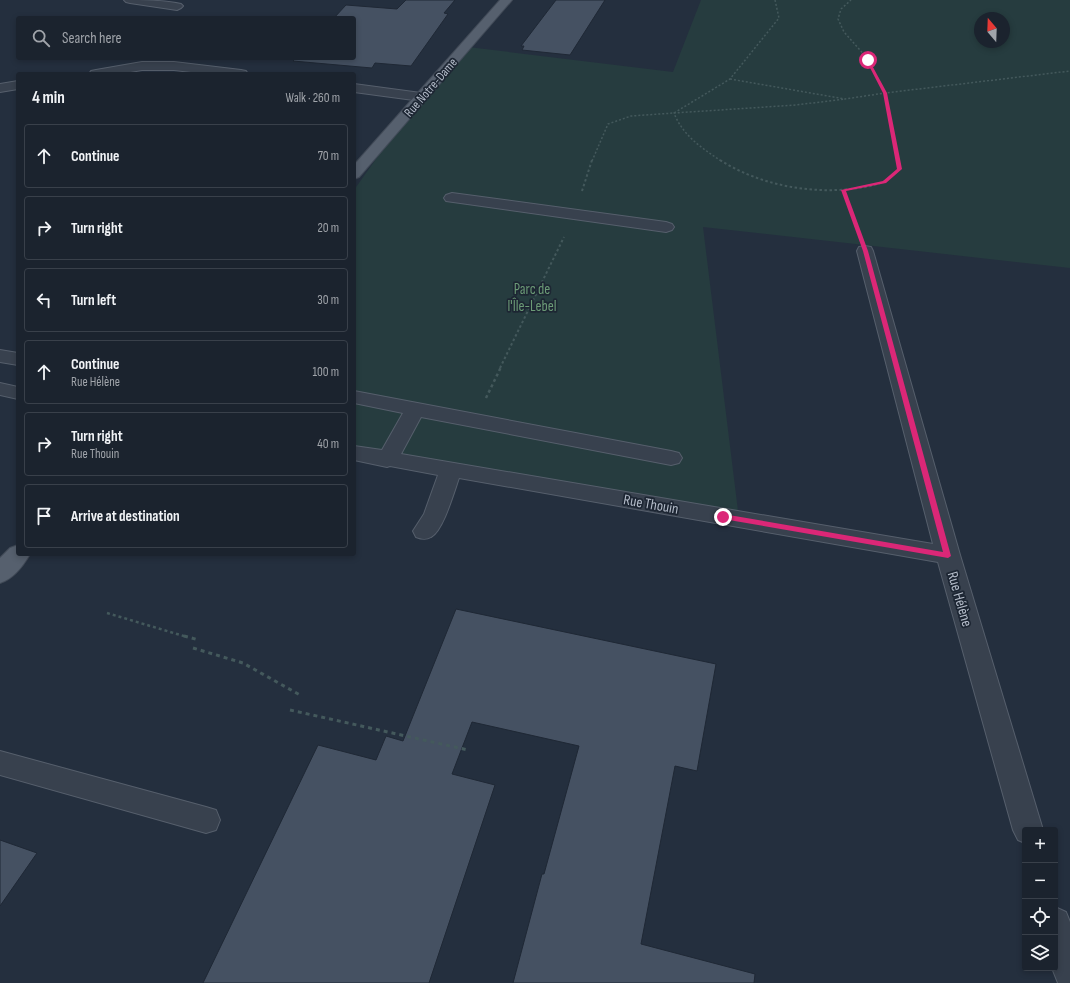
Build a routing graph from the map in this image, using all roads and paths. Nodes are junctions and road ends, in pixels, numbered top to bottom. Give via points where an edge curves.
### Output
1 (130, 0) edge
2 (506, 0) edge
3 (775, 0) edge
4 (851, 0) edge
5 (180, 3) edge
6 (171, 16) edge
7 (142, 66) edge
8 (1070, 71) edge
9 (108, 72) edge
10 (224, 72) edge
11 (730, 79) junction
12 (16, 85) edge
13 (0, 88) edge
14 (356, 88) edge
15 (885, 93) junction
16 (421, 97) junction
17 (845, 98) junction
18 (396, 109) dead end
19 (410, 111) junction
20 (674, 113) junction
21 (356, 172) edge
22 (843, 190) junction
23 (452, 198) dead end
24 (574, 215) junction
25 (666, 227) dead end
26 (865, 251) joint
27 (0, 356) edge
28 (16, 359) edge
29 (0, 389) edge
30 (16, 393) edge
31 (356, 397) edge
32 (415, 409) junction
33 (474, 420) junction
34 (356, 453) edge
35 (671, 458) dead end
36 (387, 460) junction
37 (451, 470) junction
38 (424, 531) dead end
39 (16, 556) edge
40 (948, 556) junction
41 (0, 574) edge
42 (107, 613) dead end
43 (199, 640) dead end
44 (193, 648) dead end
45 (300, 695) dead end
46 (290, 710) dead end
47 (468, 750) dead end
48 (0, 763) edge
49 (206, 820) dead end
50 (1027, 827) edge
51 (1058, 933) edge
52 (1070, 974) edge

1 - 5 street
2 - 16 main road, Rue Notre-Dame
3 - 11 path via 779,18
4 - 15 path via 841,9 838,19 844,32 868,60
5 - 6 street
7 - 9 street
7 - 10 street via 174,66
8 - 15 path
11 - 17 path
11 - 20 path
12 - 13 street
14 - 16 street
15 - 17 path
15 - 22 path via 899,169 884,182
16 - 19 main road, Rue Notre-Dame
17 - 20 path via 796,105
18 - 19 street
19 - 21 main road, Rue Notre-Dame
20 - 22 path via 676,121 696,145 749,176 804,188
20 - 24 path via 631,116 608,124 594,155
22 - 26 path
23 - 24 street
24 - 25 street
24 - 33 path
26 - 40 street, Rue Hélène
27 - 28 street
29 - 30 street
31 - 32 street
32 - 33 street
32 - 36 street
33 - 35 street
34 - 36 street, Rue Thouin
36 - 37 street, Rue Thouin
37 - 38 street via 434,517
37 - 40 street, Rue Thouin
39 - 41 main road
40 - 50 street, Rue Hélène
42 - 43 path
44 - 45 path via 243,663
46 - 47 path
48 - 49 street
51 - 52 street

